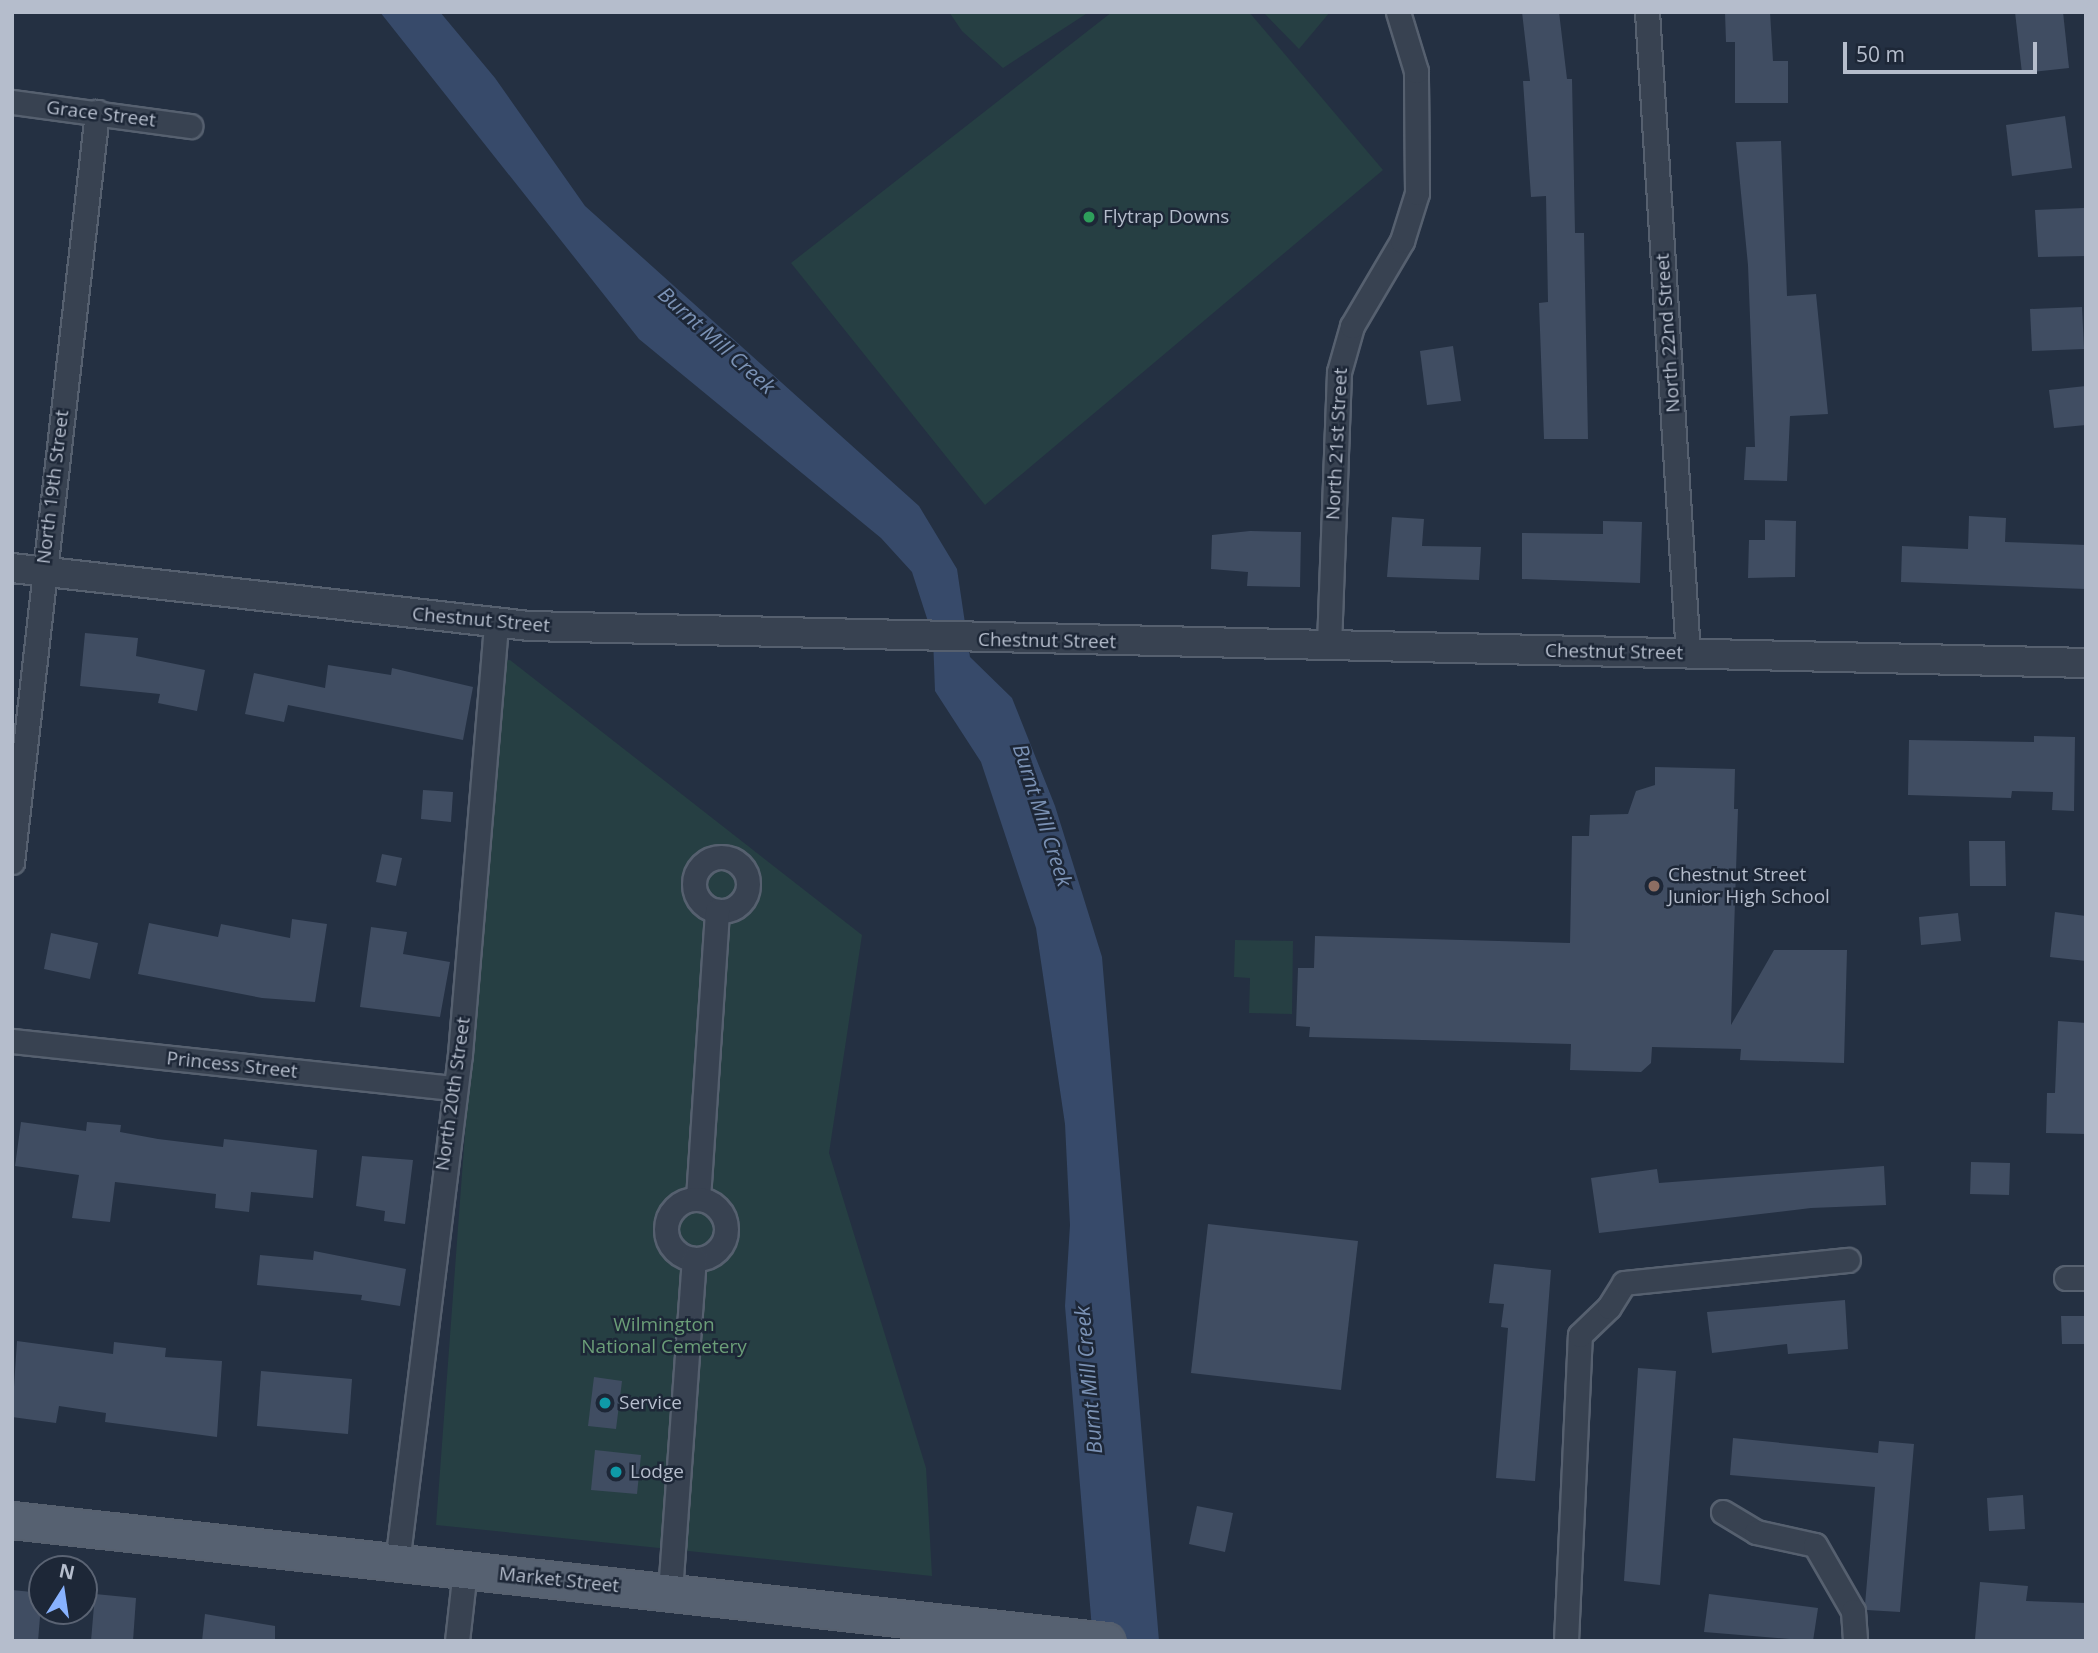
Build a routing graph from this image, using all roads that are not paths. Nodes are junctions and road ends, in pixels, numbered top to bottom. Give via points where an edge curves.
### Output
1 (1398, 12) edge
2 (1647, 12) edge
3 (12, 103) edge
4 (97, 111) junction
5 (190, 126) dead end
6 (12, 568) edge
7 (43, 572) junction
8 (496, 623) junction
9 (1329, 645) junction
10 (1688, 654) junction
11 (2086, 663) edge
12 (12, 862) edge
13 (717, 911) dead end
14 (12, 1041) edge
15 (452, 1088) junction
16 (698, 1198) junction
17 (694, 1259) junction
18 (1848, 1259) dead end
19 (1723, 1512) dead end
20 (12, 1520) edge
21 (397, 1563) junction
22 (465, 1570) junction
23 (670, 1592) junction
24 (993, 1635) edge
25 (457, 1641) edge
26 (1106, 1641) edge
27 (1566, 1641) edge
28 (1855, 1641) edge

1 - 9 street, North 21st Street via 1416,71 1417,193 1402,241 1352,326 1339,372
2 - 10 street, North 22nd Street
3 - 4 street, Grace Street
4 - 5 street, Grace Street
4 - 7 street, North 19th Street
6 - 7 street, Chestnut Street
7 - 8 street, Chestnut Street
7 - 12 street, North 19th Street
8 - 9 street, Chestnut Street via 990,640
8 - 15 street, North 20th Street via 478,860
9 - 10 street, Chestnut Street
10 - 11 street, Chestnut Street
13 - 16 street
14 - 15 street, Princess Street
15 - 21 street, North 20th Street
16 - 17 street via 673,1209 666,1226 677,1252
16 - 17 street via 718,1207 726,1236 714,1253
17 - 23 street
18 - 27 street via 1624,1283 1609,1307 1580,1335
19 - 28 street via 1756,1532 1815,1545 1853,1611
20 - 21 main road, Market Street
21 - 22 main road, Market Street
22 - 23 main road, Market Street
22 - 25 street
23 - 24 main road, Market Street
24 - 26 main road, Market Street

